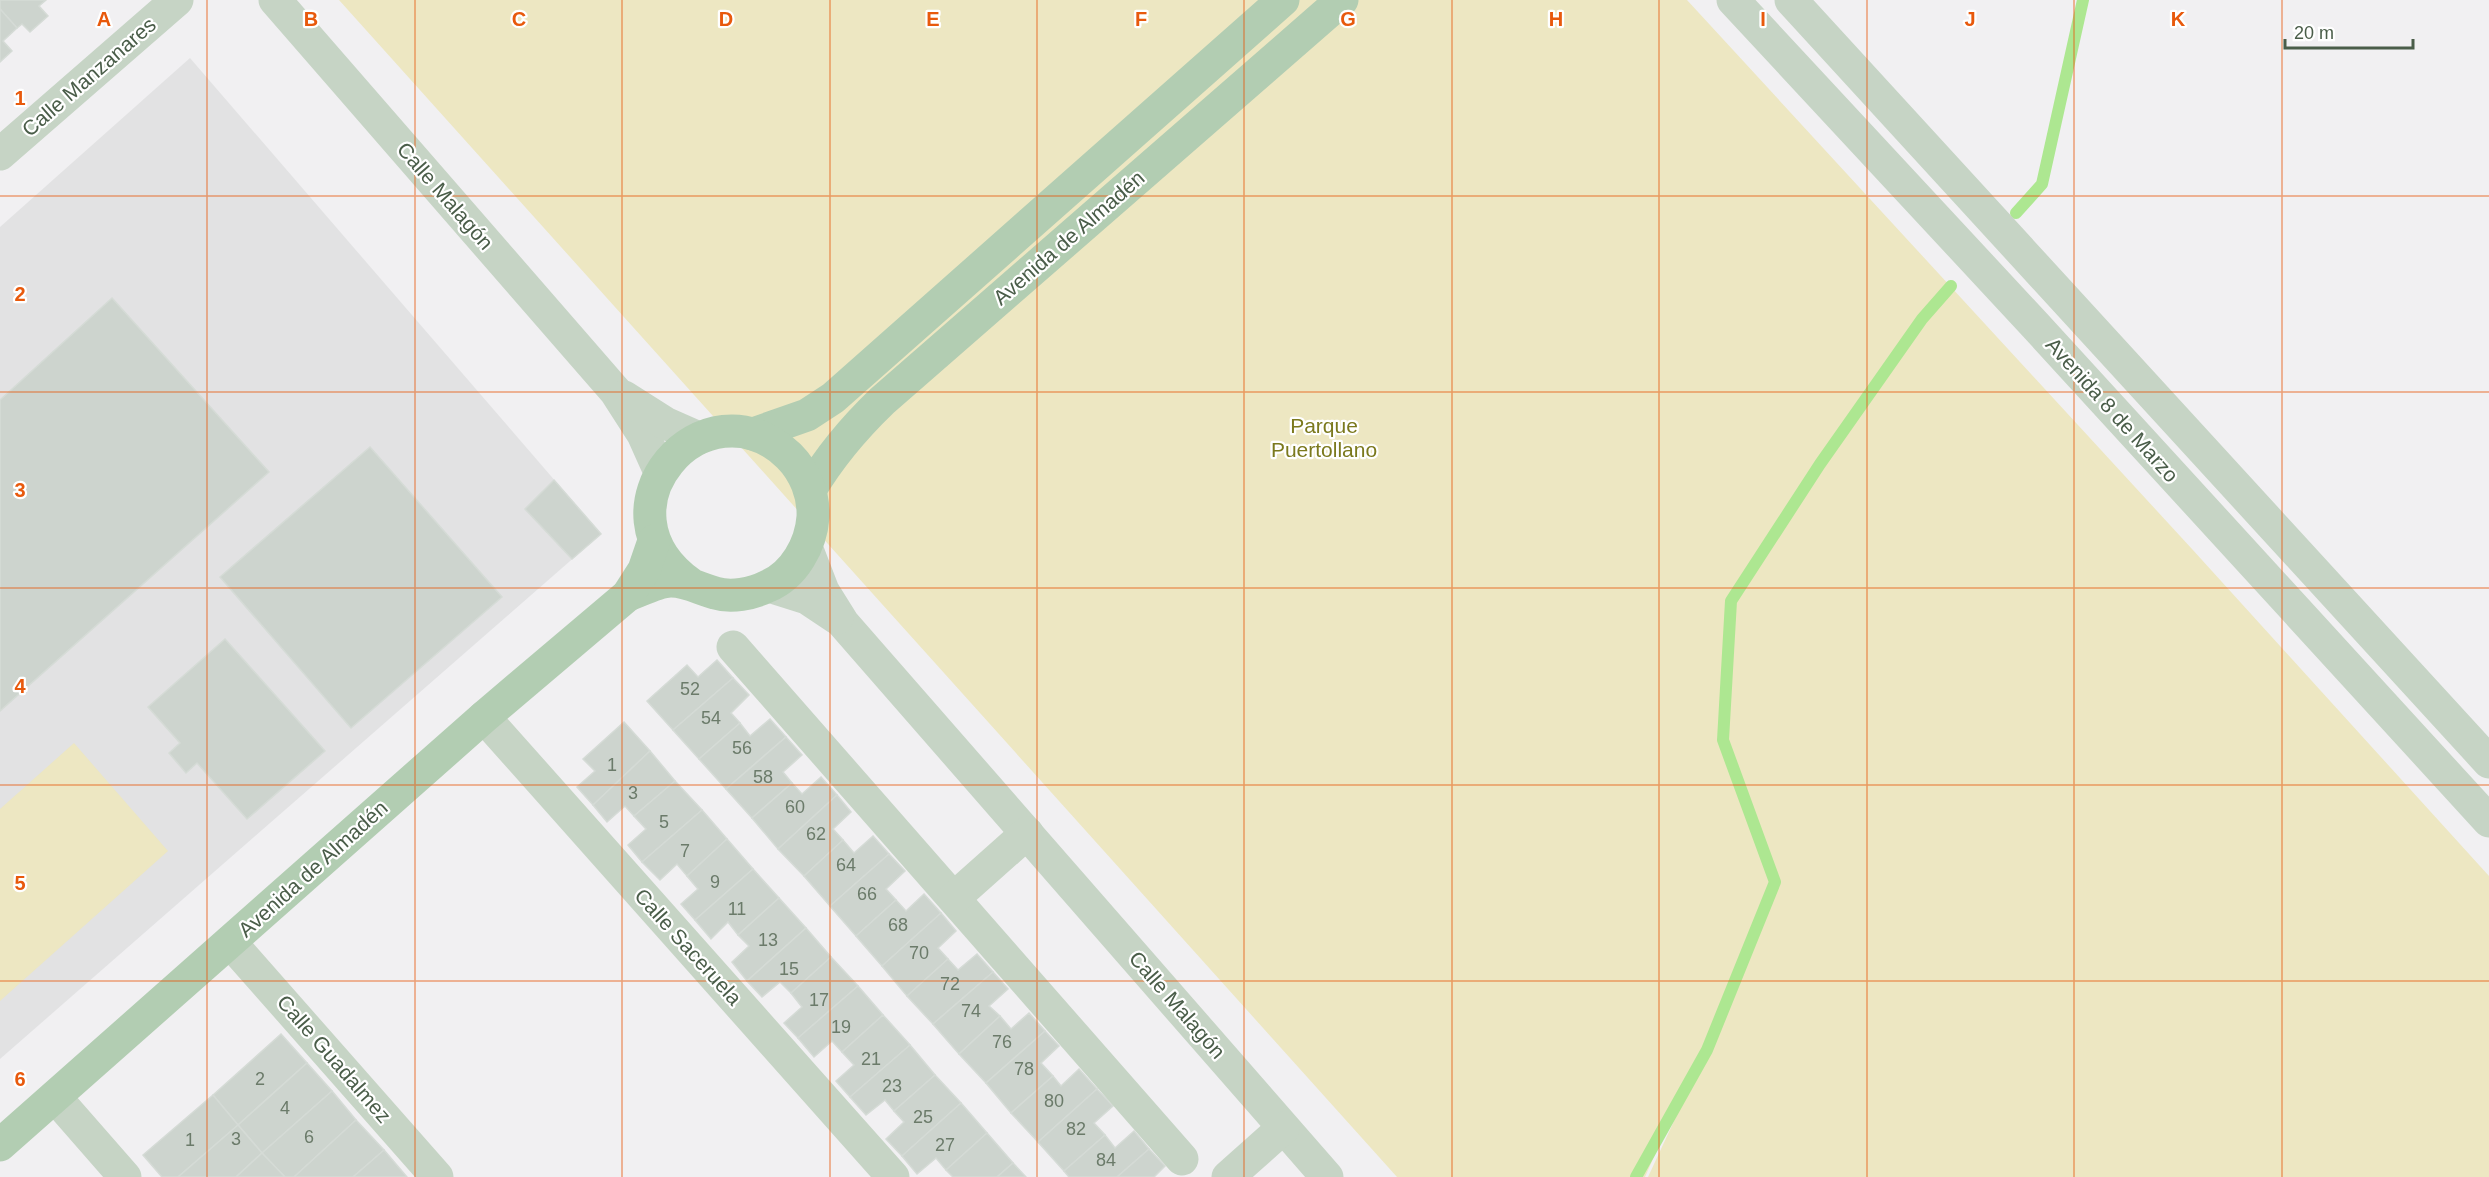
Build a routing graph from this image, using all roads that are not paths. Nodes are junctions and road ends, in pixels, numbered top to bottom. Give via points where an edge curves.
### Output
1 (177, 0) edge
2 (274, 0) edge
3 (1283, 0) edge
4 (1342, 0) edge
5 (1733, 0) edge
6 (1791, 0) edge
7 (0, 154) edge
8 (616, 392) junction
9 (753, 434) junction
10 (699, 438) junction
11 (660, 472) junction
12 (810, 490) junction
13 (654, 541) junction
14 (806, 547) junction
15 (690, 584) junction
16 (769, 586) junction
17 (628, 595) junction
18 (843, 623) junction
19 (733, 647) dead end
20 (484, 717) junction
21 (2489, 762) edge
22 (2489, 821) edge
23 (1027, 833) junction
24 (954, 898) junction
25 (230, 942) junction
26 (55, 1097) junction
27 (1284, 1128) junction
28 (0, 1145) edge
29 (1182, 1159) dead end
30 (125, 1177) edge
31 (437, 1177) edge
32 (892, 1177) edge
33 (1228, 1177) edge
34 (1327, 1177) edge

1 - 7 street, Calle Manzanares
2 - 8 street, Calle Malagón
3 - 9 main road, Avenida de Almadén via 833,398 807,415
4 - 12 main road, Avenida de Almadén via 882,401 830,458
5 - 22 street, Avenida 8 de Marzo
6 - 21 street, Avenida 8 de Marzo
8 - 10 street, Calle Malagón via 665,423
8 - 11 street, Calle Malagón via 643,434
9 - 10 main road, Avenida de Almadén via 726,431
9 - 12 main road, Avenida de Almadén via 778,446 798,465
10 - 11 main road, Avenida de Almadén via 677,452
11 - 13 main road, Avenida de Almadén via 652,494 650,518
12 - 14 main road, Avenida de Almadén via 814,509
13 - 15 main road, Avenida de Almadén via 675,573
13 - 17 main road, Avenida de Almadén via 644,570
14 - 16 main road, Avenida de Almadén via 791,570
14 - 18 street, Calle Malagón via 823,591
15 - 16 main road, Avenida de Almadén via 716,594 743,594
15 - 17 main road, Avenida de Almadén via 669,581
16 - 18 street, Calle Malagón via 807,598
17 - 20 main road, Avenida de Almadén
18 - 23 street, Calle Malagón
19 - 24 street
20 - 25 main road, Avenida de Almadén
20 - 32 street, Calle Saceruela
23 - 24 street
23 - 27 street, Calle Malagón
24 - 29 street
25 - 26 main road, Avenida de Almadén
25 - 31 street, Calle Guadalmez
26 - 28 main road, Avenida de Almadén
26 - 30 street
27 - 33 street
27 - 34 street, Calle Malagón

